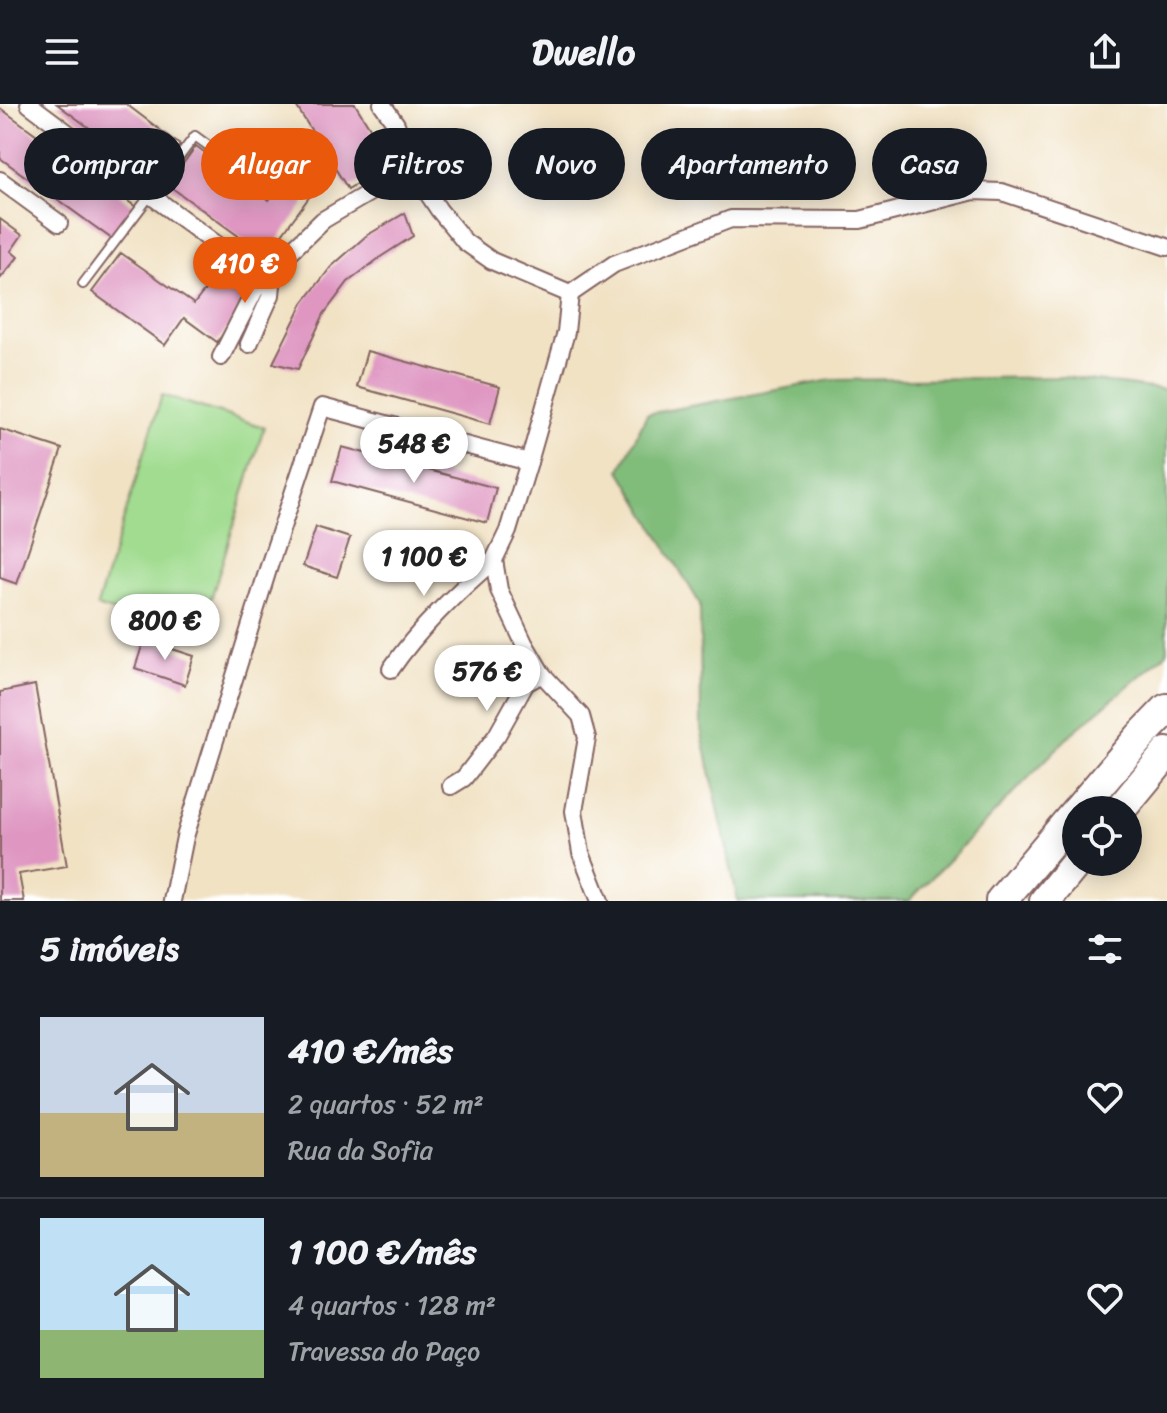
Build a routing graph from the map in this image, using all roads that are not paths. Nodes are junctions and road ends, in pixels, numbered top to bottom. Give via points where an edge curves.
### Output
1 (29, 104) edge
2 (382, 104) edge
3 (61, 128) edge
4 (397, 128) edge
5 (201, 140) edge
6 (185, 150) edge
7 (0, 180) edge
8 (148, 200) edge
9 (156, 200) edge
10 (357, 200) edge
11 (432, 200) edge
12 (59, 223) dead end
13 (1167, 247) edge
14 (273, 274) junction
15 (83, 284) dead end
16 (570, 294) junction
17 (249, 344) dead end
18 (221, 357) dead end
19 (529, 462) junction
20 (494, 560) junction
21 (391, 669) dead end
22 (542, 674) junction
23 (1167, 709) edge
24 (1167, 753) edge
25 (451, 786) dead end
26 (1090, 796) edge
27 (1132, 796) edge
28 (1062, 829) edge
29 (1066, 876) edge
30 (172, 901) edge
31 (600, 901) edge
32 (1001, 901) edge
33 (1045, 901) edge

1 - 3 street
2 - 4 street
5 - 6 lane via 195,136
7 - 12 street
8 - 15 lane
9 - 14 street via 258,273
10 - 14 street via 323,220
11 - 16 street via 465,242 492,261
13 - 16 street via 1002,192 974,191 860,220 731,219 614,264
14 - 17 street via 271,295
14 - 18 street via 255,290
16 - 19 street via 566,332
19 - 20 street
19 - 30 street via 322,407 185,837
20 - 21 street via 456,593
20 - 22 street via 499,590
22 - 25 street via 526,683 497,735 464,778
22 - 31 street via 581,716 587,738 574,811 581,853
23 - 26 highway
24 - 27 highway
28 - 32 highway
29 - 33 highway

